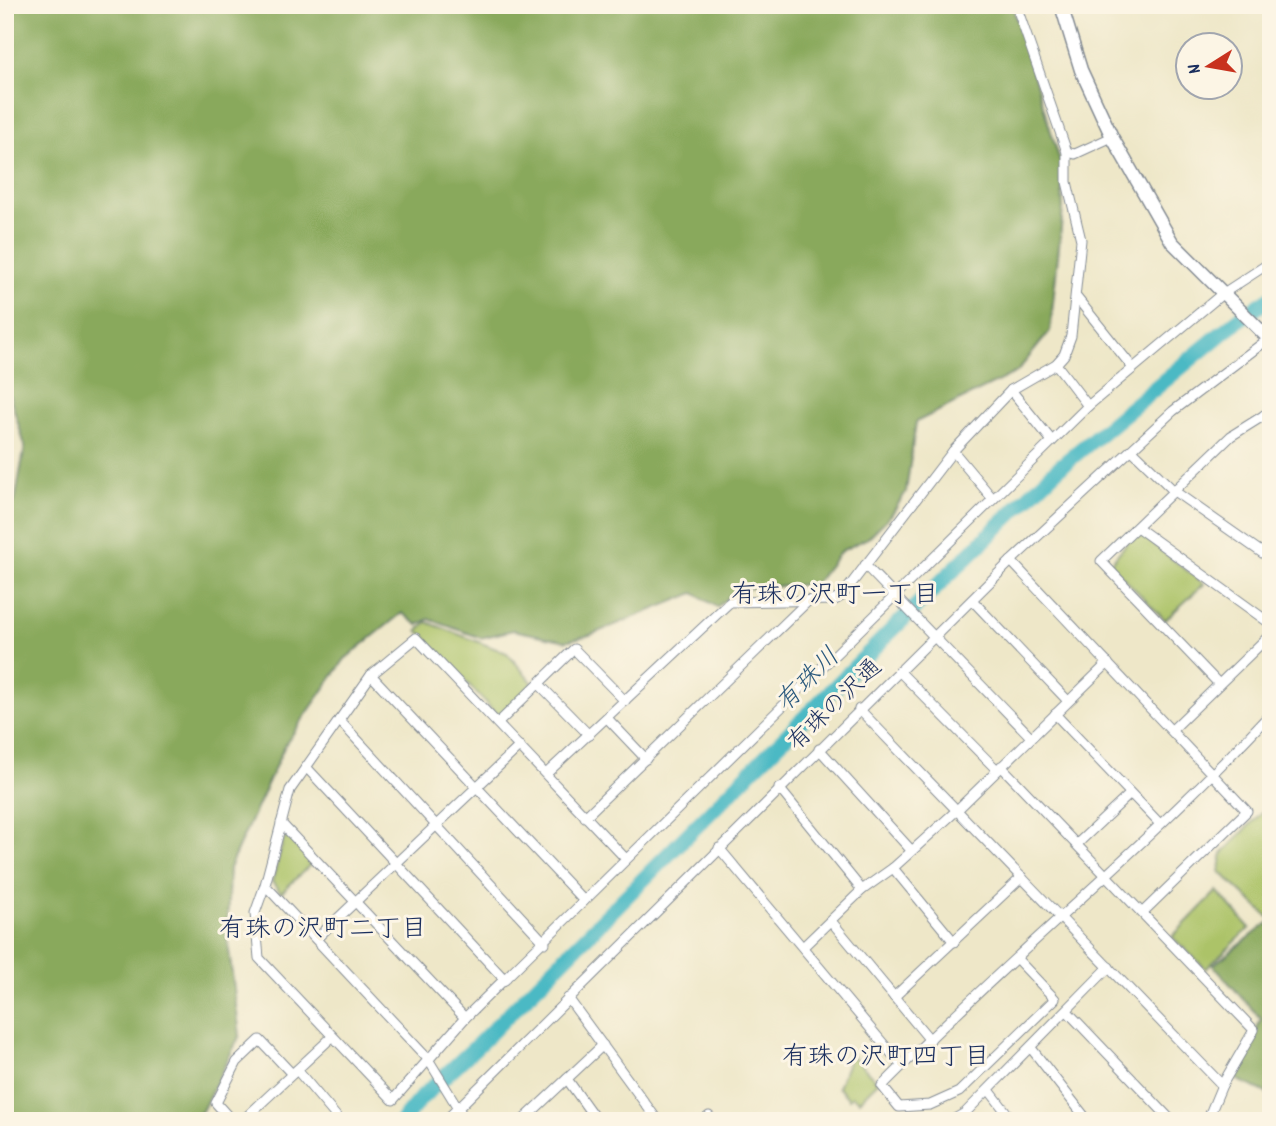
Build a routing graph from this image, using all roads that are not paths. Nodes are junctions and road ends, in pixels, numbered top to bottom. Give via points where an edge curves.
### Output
1 (1016, 5) edge
2 (1061, 5) edge
3 (1111, 137) junction
4 (1067, 152) junction
5 (1271, 262) edge
6 (1077, 298) junction
7 (1226, 298) junction
8 (1270, 339) edge
9 (1056, 364) junction
10 (1133, 368) junction
11 (1011, 390) junction
12 (1088, 406) junction
13 (1267, 413) edge
14 (1271, 425) edge
15 (1052, 441) junction
16 (1132, 450) junction
17 (953, 451) junction
18 (1174, 491) junction
19 (993, 499) junction
20 (1138, 527) junction
21 (1271, 559) edge
22 (1011, 561) junction
23 (865, 565) junction
24 (898, 598) junction
25 (972, 600) junction
26 (808, 601) junction
27 (1271, 624) edge
28 (1271, 634) edge
29 (935, 636) junction
30 (1108, 663) junction
31 (899, 671) junction
32 (371, 675) junction
33 (539, 684) junction
34 (1219, 684) junction
35 (625, 701) junction
36 (1068, 701) junction
37 (859, 709) junction
38 (1271, 713) edge
39 (1055, 714) junction
40 (607, 718) junction
41 (339, 720) junction
42 (498, 723) junction
43 (1172, 730) junction
44 (589, 735) junction
45 (1031, 737) junction
46 (520, 746) junction
47 (818, 749) junction
48 (646, 759) junction
49 (307, 768) junction
50 (999, 768) junction
51 (546, 774) junction
52 (1214, 775) junction
53 (478, 786) junction
54 (779, 788) junction
55 (1130, 793) junction
56 (956, 811) junction
57 (585, 817) junction
58 (281, 823) junction
59 (1160, 824) junction
60 (436, 825) junction
61 (1077, 844) junction
62 (719, 848) junction
63 (911, 850) junction
64 (626, 859) junction
65 (395, 863) junction
66 (893, 867) junction
67 (1105, 874) junction
68 (1022, 877) junction
69 (265, 885) junction
70 (862, 890) junction
71 (584, 901) junction
72 (355, 902) junction
73 (1143, 912) junction
74 (1060, 916) junction
75 (831, 921) junction
76 (316, 939) junction
77 (954, 942) junction
78 (545, 943) junction
79 (803, 947) junction
80 (1016, 958) junction
81 (1109, 967) junction
82 (505, 980) junction
83 (568, 998) junction
84 (894, 998) junction
85 (1066, 1011) junction
86 (465, 1018) junction
87 (332, 1037) junction
88 (930, 1040) junction
89 (603, 1045) junction
90 (1031, 1048) junction
91 (430, 1062) junction
92 (902, 1066) junction
93 (295, 1072) junction
94 (567, 1079) junction
95 (1222, 1085) junction
96 (989, 1090) junction
97 (456, 1107) junction
98 (525, 1120) edge
99 (232, 1121) edge
100 (242, 1121) edge
101 (340, 1121) edge
102 (445, 1121) edge
103 (466, 1121) edge
104 (597, 1121) edge
105 (658, 1121) edge
106 (703, 1121) edge
107 (713, 1121) edge
108 (951, 1121) edge
109 (1013, 1121) edge
110 (1088, 1121) edge
111 (1172, 1121) edge
112 (1207, 1121) edge

1 - 4 street
2 - 3 street via 1081,70
3 - 4 street via 1075,153
3 - 7 street via 1172,242
4 - 6 street via 1067,182 1081,240
5 - 7 street
6 - 9 street via 1071,336
6 - 10 street
7 - 8 street
7 - 10 street
8 - 16 street, 有珠の沢通 via 1173,411
9 - 11 street
9 - 12 street
10 - 12 street
11 - 15 street
11 - 17 street
12 - 15 street
13 - 14 street
13 - 18 street via 1231,436
15 - 19 street
16 - 18 street
16 - 22 street, 有珠の沢通
17 - 19 street
17 - 23 street
18 - 20 street
18 - 21 street
19 - 24 street
20 - 27 street
20 - 34 street via 1101,561
22 - 25 street, 有珠の沢通
22 - 30 street
23 - 24 street
23 - 26 street via 842,596
24 - 29 street
24 - 64 street
25 - 29 street, 有珠の沢通
25 - 36 street
26 - 35 street via 730,602
26 - 48 street
28 - 34 street
29 - 31 street, 有珠の沢通
29 - 45 street
30 - 36 street
30 - 43 street
31 - 37 street, 有珠の沢通
31 - 50 street
32 - 41 street
32 - 42 street via 416,638
32 - 53 street
33 - 35 street via 574,649
33 - 42 street
33 - 44 street
34 - 43 street
35 - 40 street
36 - 39 street
37 - 47 street, 有珠の沢通
37 - 56 street
38 - 52 street
39 - 45 street
39 - 55 street
40 - 44 street
40 - 48 street
41 - 49 street
41 - 60 street
42 - 46 street
43 - 52 street
44 - 51 street
45 - 50 street
46 - 51 street
46 - 53 street
47 - 54 street, 有珠の沢通
47 - 63 street
48 - 57 street
49 - 58 street via 290,790
49 - 65 street
50 - 56 street
50 - 61 street
51 - 57 street
52 - 59 street
52 - 73 street via 1247,811
53 - 60 street
53 - 71 street
54 - 62 street, 有珠の沢通
54 - 70 street
55 - 59 street
55 - 61 street
56 - 63 street
56 - 68 street
57 - 64 street
58 - 69 street
58 - 72 street
59 - 67 street
60 - 65 street
60 - 78 street
61 - 67 street
62 - 79 street
62 - 83 street, 有珠の沢通
63 - 66 street
64 - 71 street
65 - 72 street
65 - 82 street
66 - 70 street
66 - 77 street
67 - 73 street
67 - 74 street
68 - 74 street
68 - 77 street
69 - 76 street
69 - 87 street via 255,913 259,958
70 - 75 street
71 - 78 street
72 - 76 street
72 - 86 street
73 - 95 street via 1254,1030
74 - 80 street
74 - 81 street
75 - 79 street
75 - 84 street
76 - 91 street
77 - 84 street
78 - 82 street
79 - 92 street
80 - 88 street
80 - 92 street via 1055,999 959,1092 930,1105 899,1107 882,1086
81 - 85 street
81 - 95 street
82 - 86 street
83 - 89 street
83 - 97 street, 有珠の沢通
84 - 88 street
85 - 90 street
85 - 111 street
86 - 91 street
87 - 91 street via 393,1100
87 - 93 street
88 - 92 street
89 - 94 street
89 - 105 street
90 - 96 street
90 - 110 street
91 - 97 street
93 - 99 street via 260,1040 237,1062 216,1102
93 - 100 street
93 - 101 street
94 - 98 street
94 - 104 street
95 - 112 street
96 - 108 street
96 - 109 street
97 - 102 street, 有珠の沢通
97 - 103 street
106 - 107 street via 709,1116

